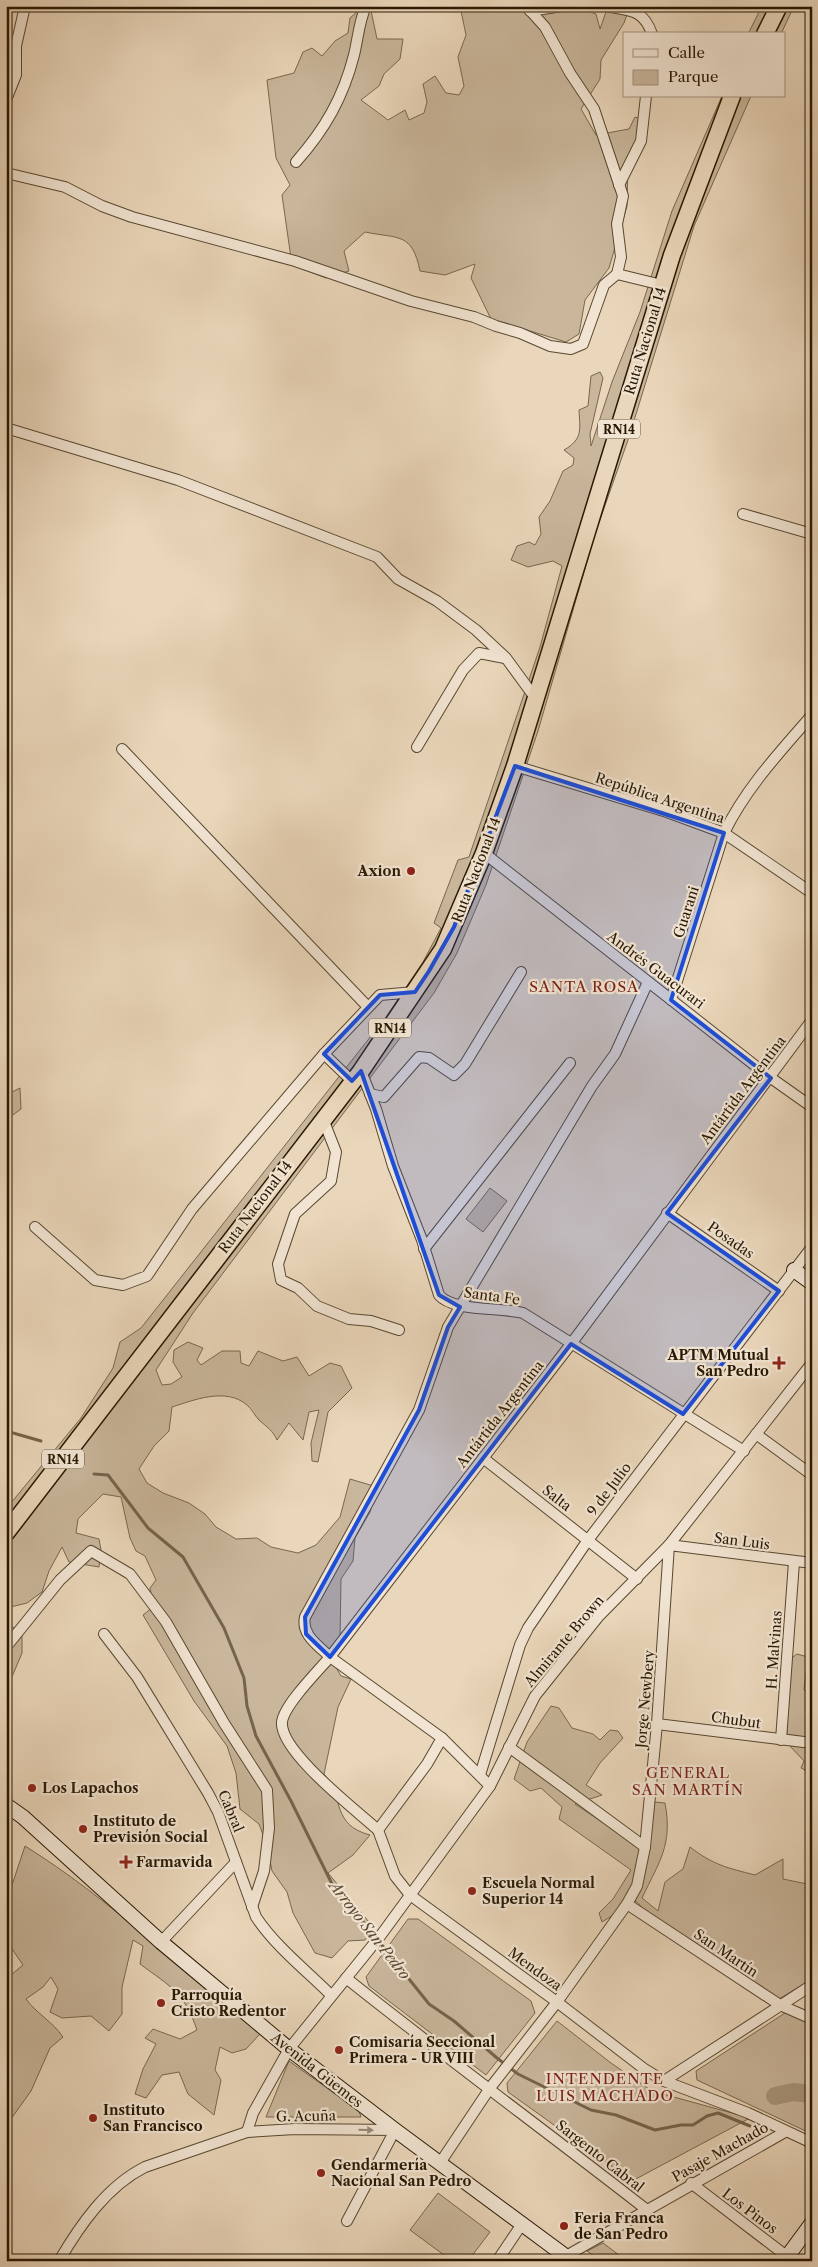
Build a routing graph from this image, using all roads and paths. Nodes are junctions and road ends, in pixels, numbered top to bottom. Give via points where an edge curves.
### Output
1 (25, 6) edge
2 (366, 6) edge
3 (562, 6) edge
4 (605, 6) edge
5 (779, 6) edge
6 (528, 8) edge
7 (651, 32) edge
8 (766, 32) edge
9 (646, 98) edge
10 (731, 98) edge
11 (6, 100) edge
12 (296, 162) dead end
13 (6, 173) edge
14 (619, 186) junction
15 (617, 274) junction
16 (662, 286) junction
17 (6, 428) edge
18 (743, 514) dead end
19 (812, 534) edge
20 (506, 658) junction
21 (536, 699) junction
22 (812, 715) edge
23 (417, 747) dead end
24 (122, 749) dead end
25 (515, 766) junction
26 (724, 833) junction
27 (484, 853) junction
28 (812, 893) edge
29 (521, 972) dead end
30 (648, 982) junction
31 (415, 992) junction
32 (671, 1000) junction
33 (368, 1007) junction
34 (812, 1020) edge
35 (324, 1054) junction
36 (570, 1063) dead end
37 (356, 1076) junction
38 (771, 1078) junction
39 (370, 1094) junction
40 (812, 1107) edge
41 (323, 1119) junction
42 (667, 1213) junction
43 (36, 1227) dead end
44 (812, 1247) edge
45 (424, 1249) junction
46 (794, 1270) junction
47 (812, 1283) edge
48 (779, 1291) junction
49 (461, 1306) junction
50 (399, 1330) dead end
51 (571, 1344) junction
52 (812, 1363) edge
53 (683, 1414) junction
54 (756, 1434) junction
55 (744, 1451) junction
56 (483, 1458) junction
57 (812, 1475) edge
58 (6, 1533) edge
59 (588, 1540) junction
60 (669, 1545) junction
61 (794, 1562) junction
62 (812, 1563) edge
63 (637, 1579) junction
64 (104, 1634) dead end
65 (6, 1647) edge
66 (330, 1657) junction
67 (657, 1724) junction
68 (442, 1738) junction
69 (781, 1740) junction
70 (812, 1742) edge
71 (509, 1747) junction
72 (480, 1775) junction
73 (490, 1786) junction
74 (6, 1805) edge
75 (378, 1830) junction
76 (645, 1847) junction
77 (236, 1862) junction
78 (410, 1895) junction
79 (627, 1904) junction
80 (252, 1907) junction
81 (161, 1942) junction
82 (346, 1978) junction
83 (812, 1985) edge
84 (331, 1995) junction
85 (557, 2002) junction
86 (780, 2005) junction
87 (812, 2019) edge
88 (289, 2049) junction
89 (664, 2080) junction
90 (490, 2088) junction
91 (395, 2130) junction
92 (247, 2132) junction
93 (785, 2132) junction
94 (812, 2143) edge
95 (440, 2163) junction
96 (691, 2184) junction
97 (647, 2210) junction
98 (347, 2221) dead end
99 (812, 2223) edge
100 (522, 2224) junction
101 (569, 2259) edge
102 (788, 2259) edge
103 (59, 2261) edge
104 (497, 2261) edge

1 - 11 street via 16,46 16,74
2 - 12 street via 338,102 319,136
3 - 6 street
4 - 7 street via 640,13
5 - 8 highway
6 - 14 street via 544,27 594,109
9 - 14 street via 641,141
10 - 16 highway, Ruta Nacional 14 / RN14
13 - 15 street via 65,187 102,206 132,216 295,261 411,301 474,317 550,346 571,349 583,344 604,284
14 - 15 street via 623,196 617,224 621,256
15 - 16 street
16 - 21 highway, Ruta Nacional 14 / RN14
17 - 20 street via 178,480 377,557 398,580 437,601
18 - 19 street
20 - 21 street
20 - 23 street via 479,653 463,670
21 - 25 highway, Ruta Nacional 14 / RN14
22 - 26 street, Guarani via 751,786
24 - 33 street
25 - 26 street, República Argentina via 667,812
25 - 27 highway, Ruta Nacional 14 / RN14
26 - 28 street, República Argentina
26 - 32 street, Guarani
27 - 30 street, Andrés Guacurari
27 - 31 highway, Ruta Nacional 14 / RN14 via 454,927
29 - 39 street via 465,1064 454,1075 429,1058 419,1057 384,1097
30 - 32 street, Andrés Guacurari
30 - 49 street via 615,1054 592,1086
31 - 33 street via 380,994
31 - 37 highway, Ruta Nacional 14 / RN14
32 - 38 street, Andrés Guacurari
33 - 35 street
34 - 38 street, Antártida Argentina
35 - 37 street
35 - 43 street via 192,1209 147,1276 123,1285 95,1280
36 - 45 street
37 - 39 street, Santa Fe
37 - 41 highway, Ruta Nacional 14 / RN14
38 - 40 street, Andrés Guacurari
38 - 42 street, Antártida Argentina
39 - 45 street, Santa Fe
41 - 50 street via 336,1152 331,1180 295,1214 278,1264 281,1280 298,1288 317,1306 349,1319 371,1321
41 - 58 highway, Ruta Nacional 14 / RN14
42 - 48 street, Posadas
42 - 51 street, Antártida Argentina
44 - 46 street, 9 de Julio
45 - 49 street, Santa Fe via 438,1295 443,1301
46 - 47 main road
46 - 48 street, 9 de Julio
48 - 53 street, 9 de Julio
49 - 51 street, Santa Fe via 523,1313
49 - 66 street via 448,1327 420,1410 305,1617 303,1627 306,1634
51 - 53 street, Santa Fe
51 - 56 street, Antártida Argentina
52 - 54 street, Almirante Brown
53 - 55 street, Santa Fe
53 - 59 street, 9 de Julio
54 - 55 street, Almirante Brown
54 - 57 street
55 - 60 street, Almirante Brown
56 - 59 street, Salta
56 - 66 street, Antártida Argentina
59 - 63 street, Salta
59 - 72 street, 9 de Julio via 528,1628 520,1645
60 - 61 street, San Luis
60 - 63 street, Almirante Brown
60 - 67 street, Jorge Newbery
61 - 62 street, San Luis
61 - 69 street, H. Malvinas
63 - 71 street, Almirante Brown via 598,1616 535,1696
64 - 77 street, Cabral via 137,1677 208,1793
65 - 80 street via 60,1580 91,1551 130,1574 166,1622 267,1790 269,1828 264,1871
66 - 68 street
66 - 75 street, Antártida Argentina via 286,1712 282,1723 284,1734 301,1761
67 - 69 street, Chubut
67 - 76 street, Jorge Newbery
68 - 72 street
68 - 75 street via 427,1764
69 - 70 street, Chubut
71 - 73 street, Almirante Brown
71 - 76 street
72 - 73 street
73 - 78 street, Almirante Brown
74 - 81 main road, Avenida Güemes
75 - 78 street, Mendoza via 394,1876
76 - 79 street, Jorge Newbery via 637,1886
77 - 80 street, Cabral
77 - 81 street
78 - 82 street, Almirante Brown
78 - 85 street, Mendoza
79 - 85 street, Jorge Newbery
79 - 86 street, San Martín
80 - 84 street, Cabral via 265,1931
81 - 88 main road, Avenida Güemes
82 - 84 street, Almirante Brown
82 - 90 street, Sargento Cabral via 439,2053
83 - 86 street
84 - 88 street, Almirante Brown
85 - 89 street, Mendoza via 643,2068
85 - 90 street, Jorge Newbery
86 - 87 street, San Martín
86 - 89 street
88 - 91 main road, Avenida Güemes
88 - 92 street, Almirante Brown via 253,2113
89 - 93 street, Mendoza via 722,2102
90 - 95 street
90 - 97 street, Sargento Cabral
92 -> 91 street, G. Acuña
91 - 95 main road, Avenida Güemes
91 - 98 street
92 - 103 street, G. Acuña via 133,2173 114,2189 76,2232
93 - 94 street, Mendoza
93 - 96 street, Pasaje Machado
95 - 100 main road, Avenida Güemes
96 - 97 street, Pasaje Machado
96 - 102 street, Los Pinos
97 - 101 street, Pasaje Machado
99 - 102 main road
100 - 101 main road, Avenida Güemes
100 - 104 street

